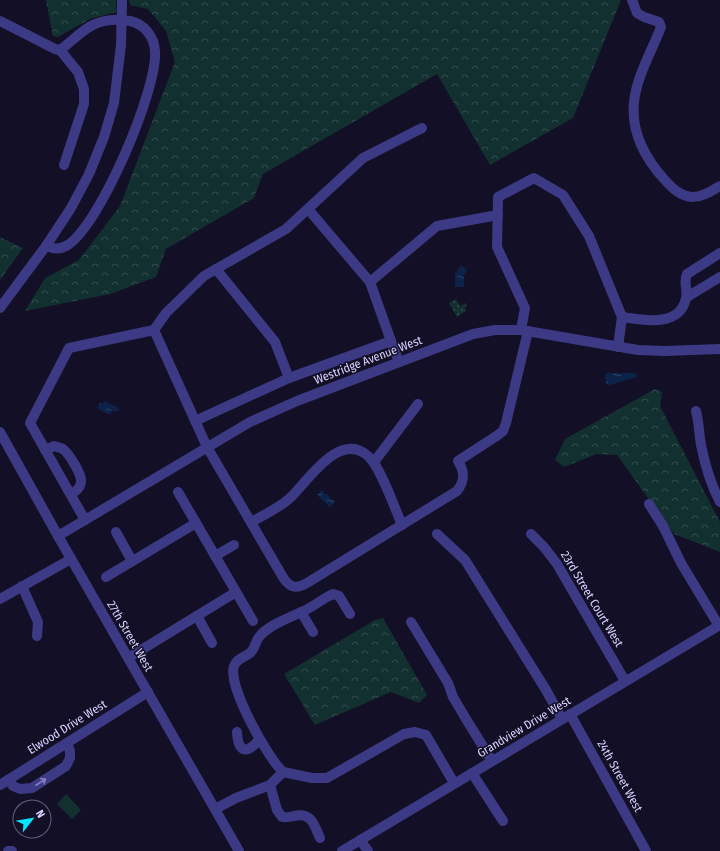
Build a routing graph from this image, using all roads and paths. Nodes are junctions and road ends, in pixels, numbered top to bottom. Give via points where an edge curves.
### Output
1 (122, 0) edge
2 (632, 0) edge
3 (0, 21) edge
4 (60, 50) junction
5 (422, 128) dead end
6 (64, 165) dead end
7 (720, 186) edge
8 (308, 209) junction
9 (498, 215) junction
10 (46, 246) junction
11 (720, 253) edge
12 (216, 269) junction
13 (720, 277) edge
14 (370, 282) junction
15 (687, 297) junction
16 (0, 308) edge
17 (622, 317) junction
18 (154, 330) junction
19 (525, 330) junction
20 (391, 341) junction
21 (618, 347) junction
22 (720, 349) edge
23 (399, 362) junction
24 (289, 378) junction
25 (418, 404) dead end
26 (696, 411) dead end
27 (195, 421) junction
28 (0, 432) edge
29 (207, 447) junction
30 (45, 450) junction
31 (374, 462) junction
32 (178, 492) dead end
33 (71, 494) junction
34 (720, 502) edge
35 (649, 504) dead end
36 (85, 520) junction
37 (251, 522) junction
38 (196, 523) junction
39 (402, 526) junction
40 (116, 532) dead end
41 (437, 534) dead end
42 (531, 534) dead end
43 (58, 536) junction
44 (234, 545) dead end
45 (215, 556) junction
46 (71, 559) junction
47 (132, 561) junction
48 (106, 577) dead end
49 (22, 586) junction
50 (236, 592) junction
51 (0, 599) edge
52 (302, 612) junction
53 (350, 614) dead end
54 (197, 616) junction
55 (253, 621) dead end
56 (411, 622) dead end
57 (719, 626) edge
58 (313, 632) dead end
59 (36, 636) dead end
60 (212, 643) dead end
61 (128, 658) junction
62 (625, 681) junction
63 (148, 692) junction
64 (566, 716) junction
65 (237, 732) dead end
66 (259, 740) junction
67 (66, 743) junction
68 (492, 761) junction
69 (283, 772) junction
70 (472, 773) junction
71 (4, 782) edge
72 (454, 783) junction
73 (270, 785) junction
74 (215, 809) junction
75 (504, 821) dead end
76 (320, 838) dead end
77 (360, 840) junction
78 (8, 851) edge
79 (12, 851) edge
80 (239, 851) edge
81 (342, 851) edge
82 (368, 851) edge
83 (646, 851) edge

1 - 10 street, bridge via 121,45 114,103 104,137 71,208
2 - 7 street via 637,13 659,22 661,26 640,76 634,103 636,130 646,157 671,187 684,195 699,196
3 - 4 street via 49,47
4 - 6 street via 78,72 84,89 84,104
4 - 10 street via 92,26 116,18 136,22 145,28 154,44 155,59 149,89 132,140 98,208 65,247 54,250
5 - 8 street via 364,158
8 - 12 street via 286,229
8 - 14 street
9 - 14 street via 437,226
9 - 17 street via 498,197 534,178 563,195 589,236
9 - 19 street via 497,247 525,308
10 - 16 street
11 - 15 street via 687,274
12 - 18 street via 204,276 166,313
12 - 24 street via 275,342
13 - 15 street
14 - 20 street
15 - 17 street via 680,310 666,319 655,321
17 - 21 street
18 - 27 street
18 - 30 street via 69,348 30,424
19 - 21 street, Westridge Avenue West
19 - 23 street, Westridge Avenue West via 495,330 473,334
19 - 39 street via 503,431 458,461 464,476 457,492
20 - 23 street
20 - 24 street
21 - 22 street, Westridge Avenue West via 652,351
23 - 29 street, Westridge Avenue West via 271,412
24 - 27 street
25 - 31 street
26 - 34 street via 706,464
27 - 29 street
28 - 43 street, 27th Street West
29 - 36 street, Westridge Avenue West
29 - 37 street
30 - 33 street
30 - 33 street via 54,446 68,454 81,482 78,489
31 - 37 street via 364,453 353,450 332,455 290,498
31 - 39 street
32 - 38 street
33 - 36 street
35 - 57 street
36 - 43 street, Westridge Avenue West
37 - 39 street via 284,578 291,586 296,587 307,583
38 - 45 street
38 - 47 street
40 - 47 street
41 - 64 street, 24th Street West via 465,560 546,690
42 - 62 street, 23rd Street Court West via 557,564
43 - 46 street, 27th Street West
44 - 45 street
45 - 50 street
46 - 49 street
46 - 61 street, 27th Street West
47 - 48 street
49 - 51 street
49 - 59 street via 38,622
50 - 54 street
50 - 55 street
52 - 53 street via 336,594 342,599
52 - 58 street
52 - 66 street via 265,632 259,637 251,652 236,662 233,668 236,686
54 - 60 street
54 - 61 street
56 - 68 street
57 - 62 street, Grandview Drive West
61 - 63 street, 27th Street West
62 - 64 street, Grandview Drive West
63 - 67 street, Elwood Drive West
63 - 74 street, 27th Street West
64 - 68 street, Grandview Drive West
64 - 83 street, 24th Street West
65 - 66 street via 241,748 251,748
66 - 69 street
67 - 71 street, Elwood Drive West
71 -> 67 street via 20,789 32,788 66,766 70,758
68 - 70 street, Grandview Drive West
69 - 72 street via 312,778 327,778 404,734 415,732 426,735
69 - 73 street
70 - 72 street, Grandview Drive West
70 - 75 street
72 - 77 street, Grandview Drive West
73 - 74 street
73 - 76 street via 277,810 282,817 308,816
74 - 80 street, 27th Street West
77 - 81 street, Grandview Drive West
77 - 82 street
78 - 79 street

